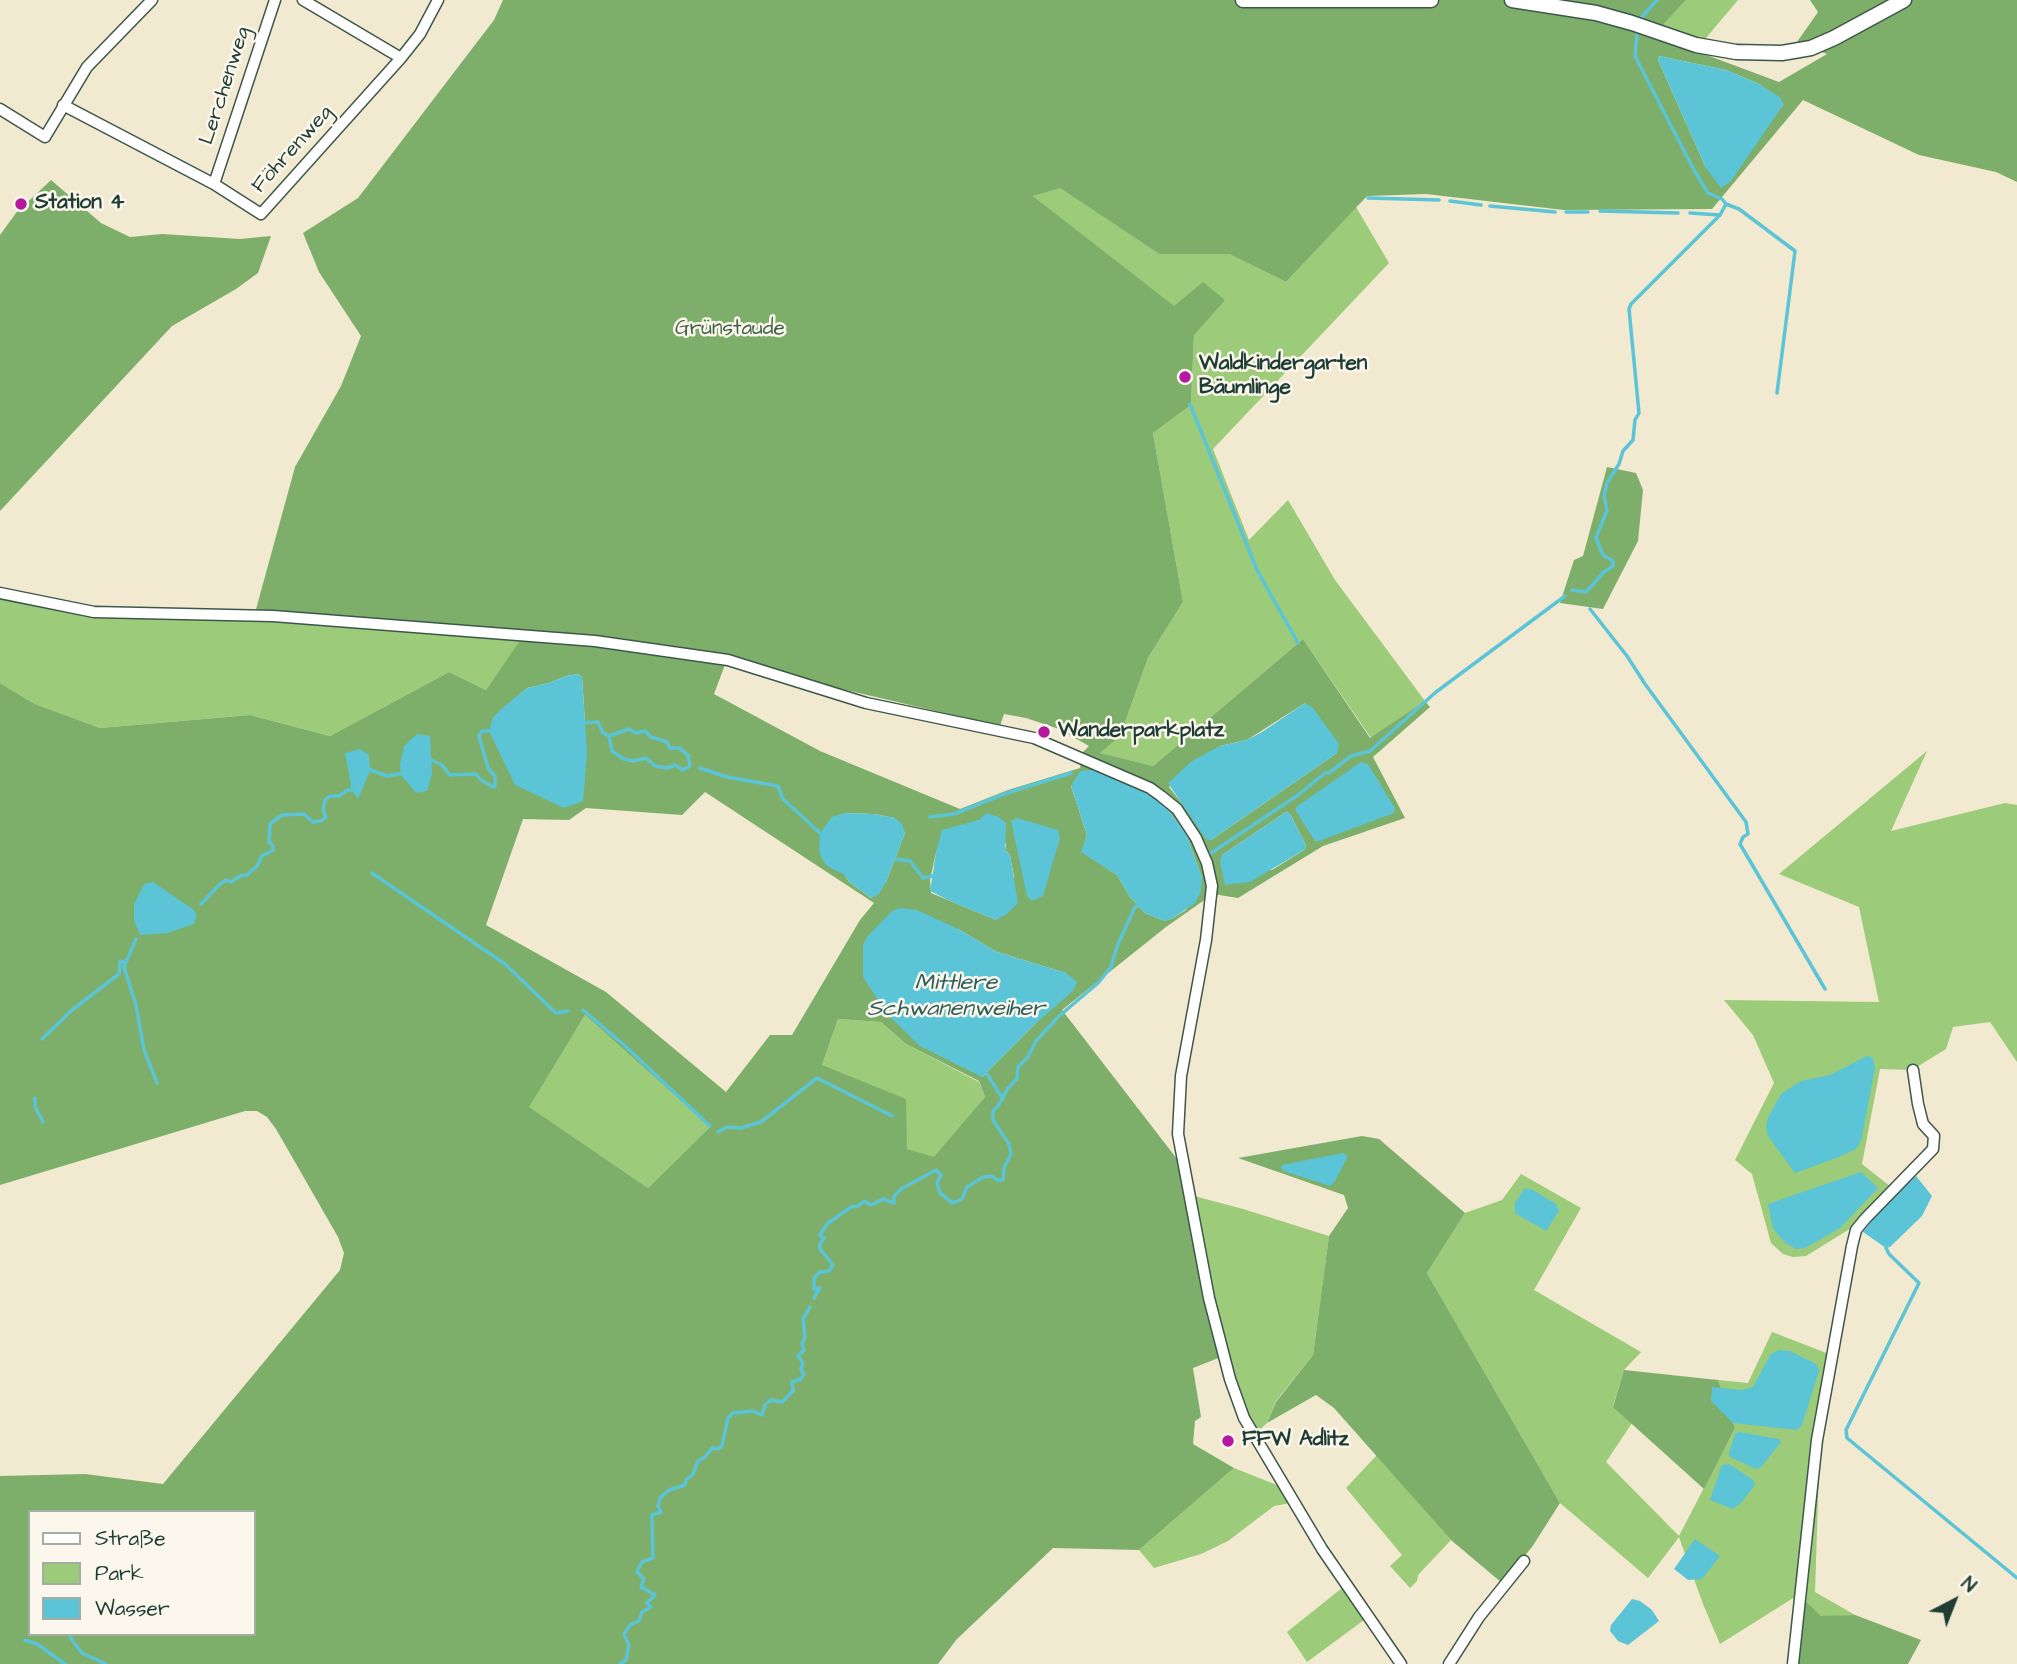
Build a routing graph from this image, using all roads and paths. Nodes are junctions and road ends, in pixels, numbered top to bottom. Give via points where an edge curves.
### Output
1 (152, 0) edge
2 (275, 0) edge
3 (303, 0) edge
4 (438, 0) edge
5 (1243, 0) edge
6 (1431, 0) edge
7 (1511, 0) edge
8 (1904, 0) edge
9 (401, 58) junction
10 (63, 105) junction
11 (0, 109) edge
12 (214, 184) junction
13 (0, 593) edge
14 (1913, 1070) dead end
15 (1524, 1561) dead end
16 (1401, 1664) edge
17 (1449, 1664) edge
18 (1793, 1664) edge

1 - 10 street via 87,67
2 - 12 street, Lerchenweg
3 - 9 street
4 - 9 street, Föhrenweg
5 - 6 street
7 - 8 street via 1596,13 1696,45 1770,53 1811,48
9 - 12 street, Föhrenweg via 261,214
10 - 11 street via 45,137
10 - 12 street, Föhrenweg
13 - 16 street via 94,612 273,616 596,641 728,660 866,703 1034,738 1161,796 1177,809 1196,838 1213,894 1181,1076 1178,1134 1209,1298 1230,1379 1244,1418 1322,1549
14 - 18 street via 1923,1124 1934,1136 1933,1149 1856,1230 1817,1440
15 - 17 street

